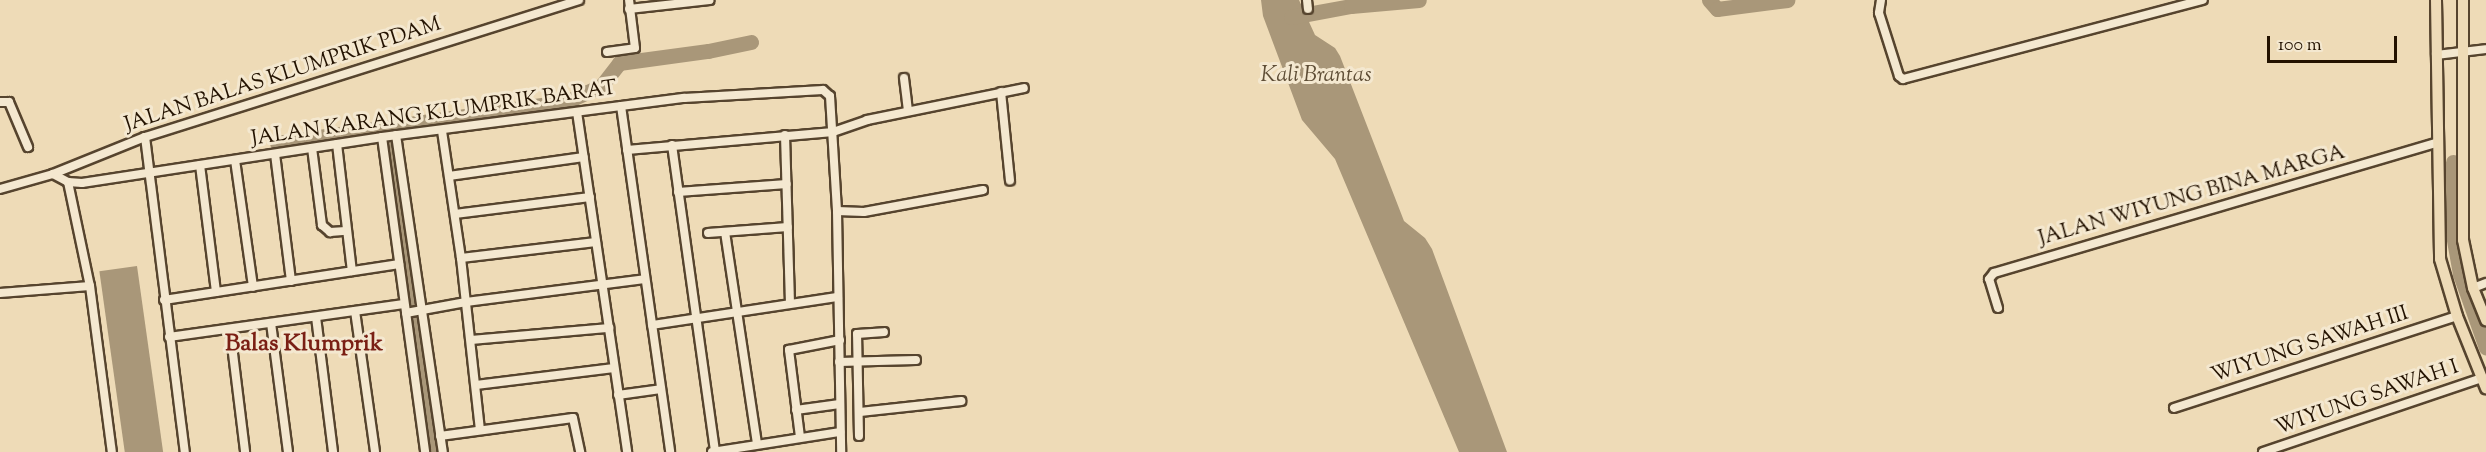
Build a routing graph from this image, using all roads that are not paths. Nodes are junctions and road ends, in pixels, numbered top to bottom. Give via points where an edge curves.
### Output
1 (579, 0) edge
2 (710, 0) edge
3 (1881, 0) edge
4 (2203, 0) edge
5 (2436, 0) edge
6 (2463, 0) edge
7 (629, 4) edge
8 (2486, 49) edge
9 (607, 52) dead end
10 (2460, 53) junction
11 (2440, 54) junction
12 (904, 78) dead end
13 (1024, 88) dead end
14 (1000, 92) junction
15 (0, 102) edge
16 (621, 106) junction
17 (908, 111) junction
18 (577, 112) junction
19 (442, 131) junction
20 (833, 132) junction
21 (785, 135) junction
22 (389, 136) junction
23 (145, 137) junction
24 (2438, 142) junction
25 (337, 144) junction
26 (672, 146) junction
27 (28, 147) dead end
28 (312, 148) junction
29 (627, 150) junction
30 (275, 154) junction
31 (584, 157) junction
32 (235, 160) junction
33 (200, 165) junction
34 (147, 170) junction
35 (52, 174) junction
36 (449, 176) junction
37 (1010, 181) dead end
38 (68, 182) junction
39 (787, 184) junction
40 (0, 189) edge
41 (983, 190) dead end
42 (678, 192) junction
43 (590, 197) junction
44 (840, 211) junction
45 (455, 214) junction
46 (788, 227) junction
47 (346, 231) junction
48 (725, 232) junction
49 (708, 233) dead end
50 (596, 242) junction
51 (461, 258) junction
52 (399, 264) junction
53 (352, 271) junction
54 (645, 279) junction
55 (291, 281) junction
56 (2486, 283) edge
57 (602, 285) junction
58 (88, 286) junction
59 (253, 287) junction
60 (2473, 288) junction
61 (216, 292) junction
62 (0, 293) edge
63 (838, 297) junction
64 (164, 300) junction
65 (466, 302) junction
66 (790, 302) junction
67 (1998, 308) dead end
68 (411, 310) junction
69 (736, 310) junction
70 (355, 311) junction
71 (2457, 316) junction
72 (316, 317) junction
73 (696, 319) junction
74 (2486, 320) edge
75 (271, 323) junction
76 (652, 325) junction
77 (609, 328) junction
78 (230, 329) junction
79 (884, 332) dead end
80 (169, 338) junction
81 (471, 340) junction
82 (840, 340) junction
83 (916, 360) dead end
84 (849, 362) junction
85 (614, 368) junction
86 (2484, 383) edge
87 (476, 385) junction
88 (661, 389) junction
89 (618, 395) junction
90 (961, 401) dead end
91 (840, 404) junction
92 (2174, 408) dead end
93 (796, 410) junction
94 (860, 412) junction
95 (480, 430) junction
96 (840, 432) junction
97 (440, 436) junction
98 (859, 436) dead end
99 (800, 437) junction
100 (757, 444) junction
101 (112, 452) edge
102 (184, 452) edge
103 (245, 452) edge
104 (288, 452) edge
105 (333, 452) edge
106 (375, 452) edge
107 (425, 452) edge
108 (443, 452) edge
109 (580, 452) edge
110 (627, 452) edge
111 (670, 452) edge
112 (713, 452) edge
113 (841, 452) edge
114 (2263, 452) edge

1 - 23 street, JALAN BALAS KLUMPRIK PDAM
2 - 7 street
3 - 4 street via 1879,13 1903,79
5 - 11 main road
6 - 10 main road
7 - 9 street via 635,48
8 - 10 street
10 - 11 street
10 - 60 main road via 2463,240
11 - 24 main road
12 - 17 street
13 - 14 street
14 - 17 street
14 - 37 street
15 - 27 street via 10,103
16 - 18 street, JALAN KARANG KLUMPRIK BARAT
16 - 20 street, JALAN KARANG KLUMPRIK BARAT via 684,98 823,90 830,96
16 - 29 street
17 - 20 street
18 - 19 street, JALAN KARANG KLUMPRIK BARAT
18 - 31 street
19 - 22 street, JALAN KARANG KLUMPRIK BARAT
19 - 36 street
20 - 21 street
20 - 44 street
21 - 26 street
21 - 39 street
22 - 25 street, JALAN KARANG KLUMPRIK BARAT
22 - 52 street
22 - 68 street
23 - 34 street
23 - 35 street, JALAN BALAS KLUMPRIK PDAM
24 - 67 street, JALAN WIYUNG BINA MARGA via 1994,273 1989,279
24 - 71 main road via 2440,259
25 - 28 street, JALAN KARANG KLUMPRIK BARAT
25 - 47 street
26 - 29 street
26 - 42 street
28 - 30 street, JALAN KARANG KLUMPRIK BARAT
28 - 47 street via 322,225 330,232
29 - 54 street
30 - 32 street, JALAN KARANG KLUMPRIK BARAT
30 - 55 street
31 - 36 street
31 - 43 street
32 - 33 street, JALAN KARANG KLUMPRIK BARAT
32 - 59 street
33 - 34 street, JALAN KARANG KLUMPRIK BARAT
33 - 61 street
34 - 38 street, JALAN KARANG KLUMPRIK BARAT via 82,183
34 - 64 street
35 - 38 street, JALAN KARANG KLUMPRIK BARAT
35 - 40 street, JALAN BALAS KLUMPRIK PDAM
36 - 45 street
38 - 58 street
39 - 42 street
39 - 46 street
41 - 44 street via 855,212
42 - 73 street
43 - 45 street
43 - 50 street
44 - 63 street
45 - 51 street
46 - 48 street
46 - 66 street
47 - 53 street
48 - 49 street
48 - 69 street
50 - 51 street
50 - 57 street
51 - 65 street
52 - 53 street
52 - 68 street
53 - 55 street
54 - 57 street
54 - 76 street
55 - 59 street
56 - 60 street
57 - 65 street
57 - 77 street
58 - 62 street
58 - 101 street
59 - 61 street
60 - 74 main road
61 - 64 street
63 - 66 street
63 - 82 street
64 - 80 street
65 - 68 street
65 - 81 street
66 - 69 street
68 - 70 street
68 - 97 street
68 - 107 street
69 - 73 street
69 - 100 street
70 - 72 street
70 - 106 street
71 - 86 main road
71 - 92 street, WIYUNG SAWAH III
72 - 75 street
72 - 105 street
73 - 76 street
73 - 112 street
75 - 78 street
75 - 104 street
76 - 88 street
77 - 81 street
77 - 85 street
78 - 80 street
78 - 103 street
79 - 84 street via 857,333
80 - 102 street
81 - 87 street
82 - 84 street
82 - 93 street via 789,350
83 - 84 street
84 - 91 street
84 - 94 street
85 - 87 street
85 - 89 street
86 - 114 street, WIYUNG SAWAH I
87 - 95 street
88 - 89 street
88 - 111 street
89 - 110 street
90 - 94 street
91 - 93 street
91 - 96 street
93 - 99 street
94 - 98 street
95 - 97 street
95 - 109 street via 573,418
96 - 99 street
96 - 113 street
97 - 108 street
99 - 100 street
100 - 112 street

